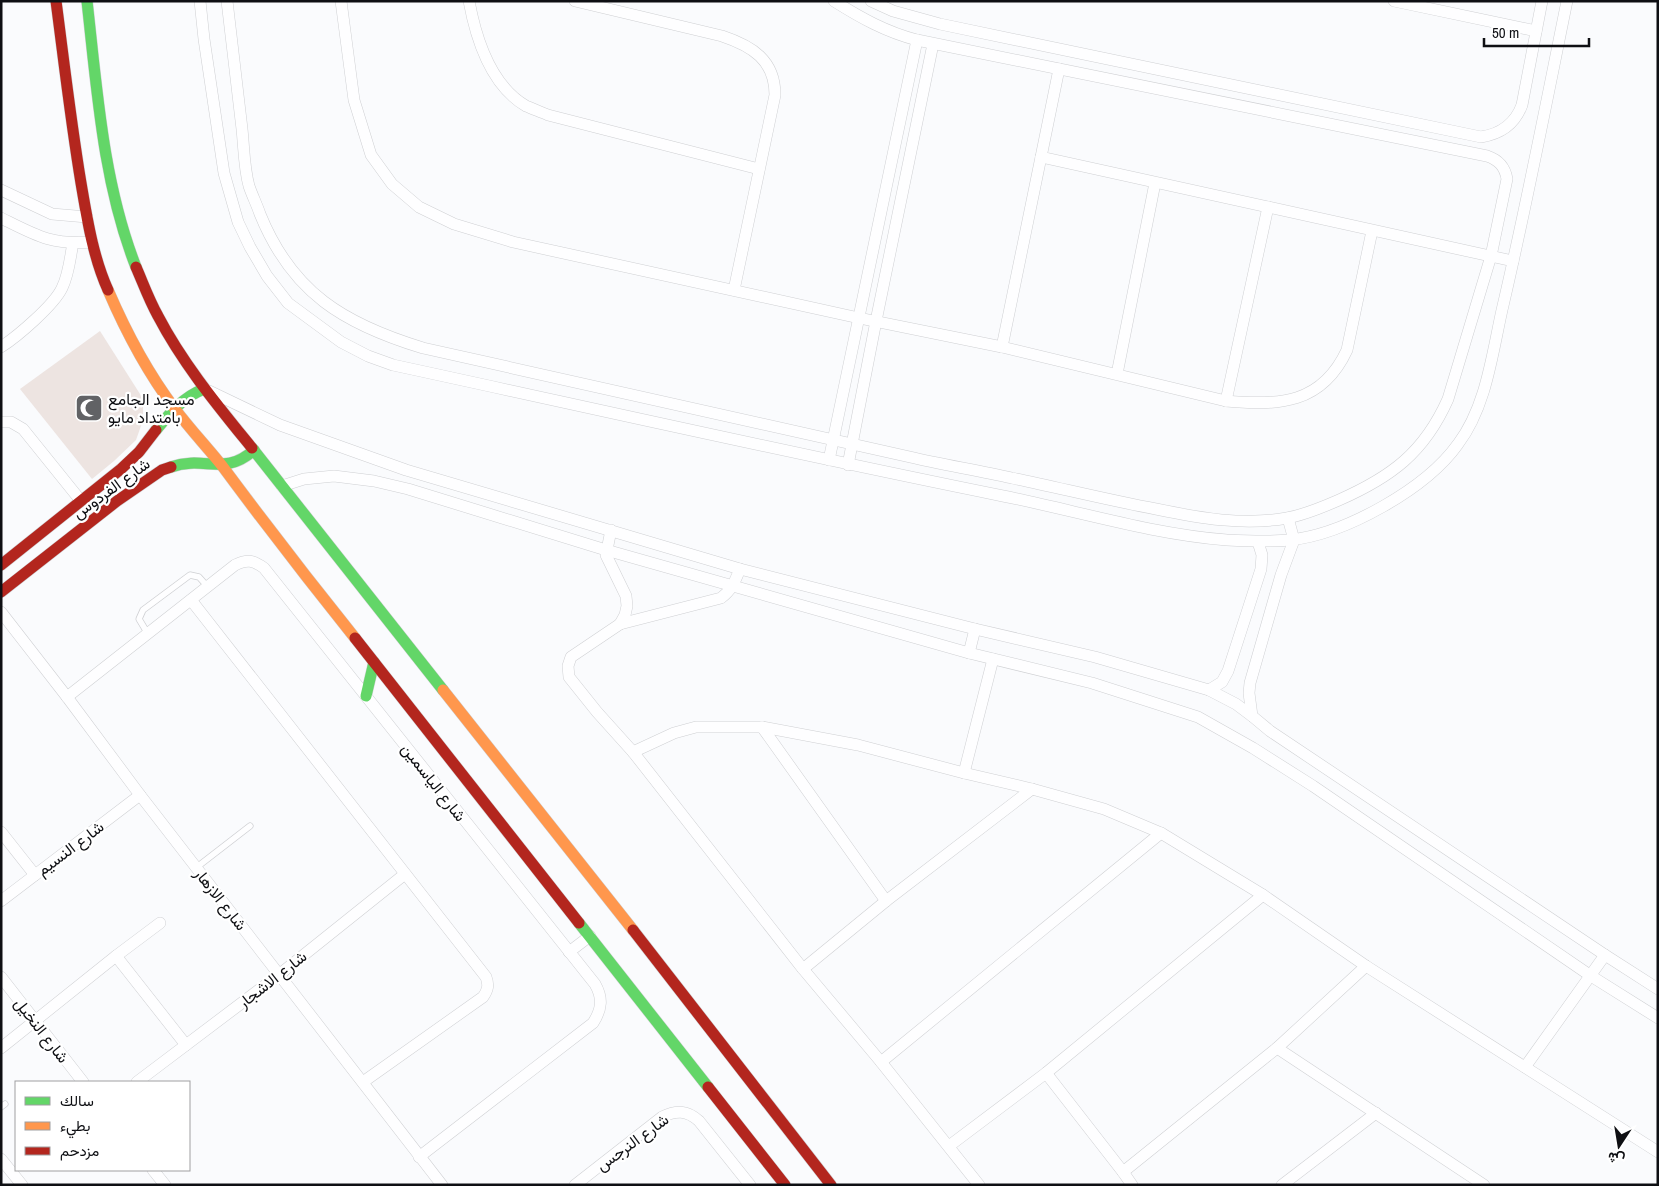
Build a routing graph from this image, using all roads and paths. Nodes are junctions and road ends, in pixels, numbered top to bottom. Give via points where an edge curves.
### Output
1 (56, 1) edge
2 (87, 1) edge
3 (200, 1) edge
4 (227, 1) edge
5 (342, 1) edge
6 (469, 1) edge
7 (575, 1) edge
8 (834, 1) edge
9 (871, 1) edge
10 (1394, 1) edge
11 (1542, 1) edge
12 (1567, 1) edge
13 (1431, 5) edge
14 (1536, 31) junction
15 (917, 40) junction
16 (1027, 42) junction
17 (934, 44) junction
18 (1024, 62) junction
19 (1058, 69) junction
20 (1041, 158) junction
21 (759, 169) junction
22 (1155, 183) junction
23 (1, 190) edge
24 (1268, 207) junction
25 (87, 217) junction
26 (1, 218) edge
27 (1372, 231) junction
28 (92, 242) junction
29 (73, 243) junction
30 (1491, 256) junction
31 (1514, 262) junction
32 (734, 290) junction
33 (859, 318) junction
34 (876, 322) junction
35 (1, 347) edge
36 (1002, 347) junction
37 (1117, 374) junction
38 (598, 388) junction
39 (204, 389) junction
40 (1226, 402) junction
41 (175, 409) junction
42 (592, 409) junction
43 (1, 422) edge
44 (834, 441) junction
45 (852, 445) junction
46 (254, 450) junction
47 (829, 460) junction
48 (848, 464) junction
49 (220, 465) junction
50 (282, 486) junction
51 (81, 501) junction
52 (1288, 518) junction
53 (611, 530) junction
54 (1294, 540) junction
55 (1258, 542) junction
56 (606, 550) junction
57 (1, 565) edge
58 (740, 569) junction
59 (733, 586) junction
60 (208, 587) junction
61 (1, 592) edge
62 (191, 600) junction
63 (1, 612) edge
64 (620, 624) junction
65 (975, 629) junction
66 (148, 634) junction
67 (969, 652) junction
68 (993, 659) junction
69 (374, 662) junction
70 (1208, 690) junction
71 (366, 696) junction
72 (67, 697) junction
73 (1252, 716) junction
74 (762, 727) junction
75 (633, 752) junction
76 (964, 773) junction
77 (1032, 789) junction
78 (140, 795) junction
79 (250, 826) dead end
80 (1, 832) edge
81 (1161, 833) junction
82 (197, 867) junction
83 (35, 874) junction
84 (406, 874) junction
85 (1263, 894) junction
86 (1, 901) edge
87 (886, 901) junction
88 (160, 923) dead end
89 (590, 936) junction
90 (569, 952) junction
91 (1605, 955) junction
92 (116, 956) junction
93 (1366, 966) junction
94 (803, 969) junction
95 (280, 974) junction
96 (1591, 976) junction
97 (1, 977) edge
98 (1658, 989) edge
99 (1658, 1018) edge
100 (35, 1021) junction
101 (186, 1045) junction
102 (1, 1048) edge
103 (1277, 1048) junction
104 (881, 1062) junction
105 (1526, 1067) junction
106 (1046, 1073) junction
107 (82, 1081) edge
108 (138, 1081) edge
109 (363, 1082) junction
110 (1376, 1113) junction
111 (948, 1146) junction
112 (1658, 1152) edge
113 (419, 1157) junction
114 (1, 1158) edge
115 (154, 1171) edge
116 (1123, 1172) junction
117 (784, 1184) edge
118 (22, 1185) edge
119 (165, 1185) edge
120 (442, 1185) edge
121 (576, 1185) edge
122 (750, 1185) edge
123 (831, 1185) edge
124 (979, 1185) edge
125 (1132, 1185) edge
126 (1282, 1185) edge
127 (1483, 1185) edge

1 - 25 street
2 - 39 street via 104,147 124,233 149,299
3 - 42 street via 224,173 238,222 266,276 288,303 341,342 393,365
4 - 38 street via 249,185 269,235 287,265 308,289 358,324 389,338
5 - 32 street via 354,100 371,155 392,184 420,207 454,224 513,242
6 - 21 street via 478,41 492,69 506,89 525,105 548,115
7 - 21 street via 722,36 739,42 763,60 772,71 775,95
8 - 15 street via 882,29
9 - 16 street via 912,17
10 - 13 street
11 - 14 street
12 - 31 street
13 - 14 street
14 - 16 street via 1520,112 1504,130 1481,137
15 - 17 street
15 - 33 street
16 - 18 street
17 - 18 street
17 - 34 street
18 - 19 street
19 - 20 street
19 - 30 street via 1494,158 1503,167 1507,180
20 - 22 street
20 - 36 street
21 - 32 street
22 - 24 street
22 - 37 street
23 - 25 street via 52,214
24 - 27 street
24 - 40 street
25 - 28 street
26 - 29 street via 43,238
27 - 30 street
27 - 40 street via 1347,350 1333,374 1304,396 1282,403
28 - 29 street
28 - 41 street via 121,322
29 - 35 street via 66,276 56,298
30 - 31 street
30 - 52 street via 1448,399 1428,436 1391,473 1362,490
31 - 54 street via 1482,395 1474,418 1448,458 1403,494 1380,507 1332,530
32 - 33 street
33 - 34 street
33 - 44 street
34 - 36 street
34 - 45 street
36 - 37 street
37 - 40 street
38 - 42 street
38 - 44 street
39 - 41 street, شارع الفردوس via 188,396
39 - 46 street
39 - 53 street via 280,425 406,470
41 - 49 street
41 - 51 street, شارع الفردوس via 122,469
42 - 47 street
43 - 51 street via 11,422 22,429
44 - 45 street
44 - 47 street
45 - 48 street
45 - 52 street via 1182,514 1220,520
46 - 49 street, شارع الفردوس via 238,462
46 - 50 street
47 - 48 street
48 - 55 street via 1197,538
49 - 61 street, شارع الفردوس via 191,462 162,470
49 - 69 street
50 - 56 street via 304,479 334,476 374,481
50 - 123 street
51 - 57 street, شارع الفردوس
52 - 54 street
53 - 56 street
53 - 58 street
54 - 55 street
54 - 73 street via 1250,683
55 - 70 street via 1262,555 1261,569 1228,671 1222,682
56 - 59 street
56 - 64 street via 607,559 626,596 627,606
58 - 59 street
58 - 65 street
59 - 64 street via 728,593 713,601
59 - 67 street
60 - 62 street, شارع الياسمين
60 - 66 lane via 199,577 190,575 143,610 139,619
60 - 71 street, شارع الياسمين via 244,560 264,568
62 - 66 street, شارع الياسمين
62 - 84 street
63 - 72 street, شارع الازهار
64 - 75 street via 571,657 568,671 569,677 597,712
65 - 67 street
65 - 70 street via 1094,657
66 - 72 street, شارع الياسمين
67 - 68 street
68 - 76 street
68 - 96 street via 1092,683 1198,717 1313,786
69 - 71 street
69 - 89 street
70 - 73 street
71 - 90 street, شارع الياسمين
72 - 78 street, شارع الازهار
73 - 91 street
74 - 75 street via 696,727 674,733
74 - 76 street via 858,745
74 - 87 street
75 - 94 street
76 - 77 street
77 - 81 street via 1104,809
77 - 87 street
78 - 82 street, شارع الازهار
78 - 83 street, شارع النسيم
79 - 82 lane
80 - 83 street
81 - 85 street
81 - 104 street
82 - 95 street, شارع الازهار
83 - 86 street, شارع النسيم
84 - 95 street, شارع الاشجار
84 - 109 street via 486,976 487,991
85 - 93 street
85 - 106 street
87 - 94 street
88 - 92 street
89 - 90 street
89 - 117 street
90 - 113 street, شارع الياسمين via 599,991 601,1006 593,1023
91 - 96 street
91 - 98 street
92 - 100 street
92 - 101 street
93 - 103 street
93 - 105 street
94 - 104 street
95 - 101 street, شارع الاشجار
95 - 109 street, شارع الازهار
96 - 99 street
96 - 105 street
97 - 100 street, شارع النخيل
100 - 102 street
100 - 107 street, شارع النخيل
101 - 108 street, شارع الاشجار
103 - 110 street
103 - 116 street
104 - 111 street
105 - 112 street
106 - 111 street
106 - 116 street
109 - 113 street, شارع الازهار
110 - 126 street
110 - 127 street
111 - 124 street
113 - 120 street, شارع الازهار
114 - 118 street
115 - 119 street
116 - 125 street
121 - 122 street, شارع النرجس via 662,1116 679,1111 698,1120

